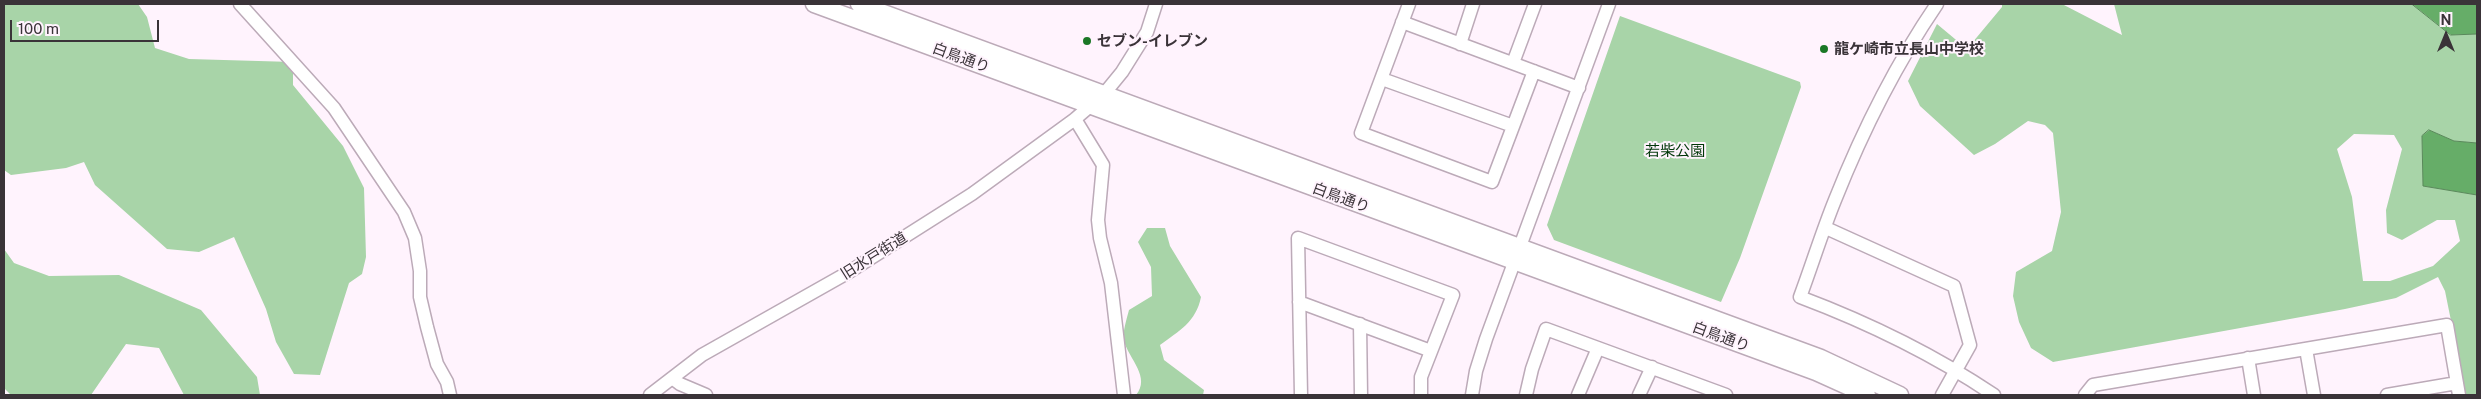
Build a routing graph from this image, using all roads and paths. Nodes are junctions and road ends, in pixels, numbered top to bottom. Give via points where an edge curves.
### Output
1 (240, 4) edge
2 (814, 4) edge
3 (859, 4) edge
4 (1409, 4) edge
5 (1474, 4) edge
6 (1535, 4) edge
7 (1609, 4) edge
8 (1937, 4) edge
9 (1157, 6) edge
10 (1402, 22) junction
11 (1460, 44) junction
12 (1513, 64) junction
13 (1534, 71) junction
14 (1382, 78) junction
15 (1578, 88) junction
16 (1104, 94) junction
17 (1091, 105) junction
18 (1075, 119) junction
19 (1512, 126) junction
20 (1826, 228) junction
21 (1520, 246) junction
22 (1514, 262) junction
23 (1299, 302) junction
24 (1360, 324) junction
25 (1598, 348) junction
26 (2306, 349) junction
27 (1431, 351) junction
28 (2248, 358) junction
29 (1652, 367) junction
30 (1956, 371) junction
31 (672, 378) junction
32 (2458, 389) edge
33 (1707, 392) edge
34 (450, 395) edge
35 (650, 395) edge
36 (706, 395) edge
37 (1124, 395) edge
38 (1301, 395) edge
39 (1361, 395) edge
40 (1421, 395) edge
41 (1472, 395) edge
42 (1526, 395) edge
43 (1578, 395) edge
44 (1639, 395) edge
45 (1726, 395) edge
46 (1867, 395) edge
47 (1900, 395) edge
48 (1942, 395) edge
49 (1994, 395) edge
50 (2085, 395) edge
51 (2254, 395) edge
52 (2314, 395) edge
53 (2387, 395) edge

1 - 34 street via 334,108 404,212 415,238 420,297 427,327
2 - 17 main road, 白鳥通り
3 - 16 main road, 白鳥通り
4 - 10 street
5 - 11 street
6 - 12 street
7 - 15 street
8 - 20 street via 1876,108
9 - 16 street, 旧水戸街道 via 1122,72
10 - 11 street
10 - 14 street
11 - 12 street
12 - 13 street
13 - 15 street
13 - 19 street
14 - 19 street
14 - 19 street via 1361,133 1492,182
15 - 21 street
16 - 17 street, 旧水戸街道
16 - 21 main road, 白鳥通り
17 - 18 street, 旧水戸街道
17 - 22 main road, 白鳥通り
18 - 31 street, 旧水戸街道 via 972,194 849,272 702,356
18 - 37 street via 1103,165 1098,220 1111,283
20 - 30 street via 1954,286 1970,345
20 - 30 street via 1800,297 1873,326
21 - 22 street
21 - 47 main road, 白鳥通り via 1820,358
22 - 41 street via 1481,354
22 - 46 main road, 白鳥通り via 1816,372
23 - 24 street
23 - 27 street via 1298,238 1453,295
23 - 38 street
24 - 27 street
24 - 39 street
25 - 29 street
25 - 42 street via 1546,329
25 - 43 street
26 - 28 street
26 - 32 street via 2447,325
26 - 52 street
27 - 40 street via 1421,377
28 - 50 street via 2093,385
28 - 51 street
29 - 33 street
29 - 44 street
30 - 48 street
30 - 49 street
31 - 35 street, 旧水戸街道
31 - 36 street
32 - 53 street
33 - 45 street

